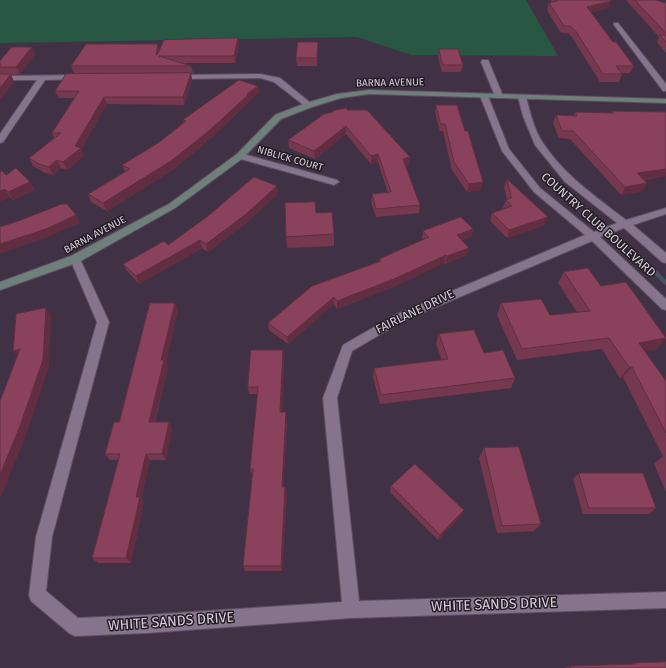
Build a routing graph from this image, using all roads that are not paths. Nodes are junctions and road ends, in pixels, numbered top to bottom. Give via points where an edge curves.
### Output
1 (616, 24) dead end
2 (485, 62) dead end
3 (89, 77) edge
4 (167, 77) edge
5 (0, 78) edge
6 (42, 78) junction
7 (666, 89) edge
8 (484, 96) junction
9 (499, 96) junction
10 (522, 97) junction
11 (666, 101) edge
12 (309, 105) junction
13 (0, 140) edge
14 (240, 156) junction
15 (334, 182) dead end
16 (666, 211) edge
17 (625, 224) junction
18 (593, 236) junction
19 (75, 259) junction
20 (666, 259) edge
21 (0, 286) edge
22 (666, 306) edge
23 (666, 600) edge
24 (351, 610) junction

1 - 7 street
2 - 9 street
3 - 6 street
4 - 12 street via 260,76 277,80
5 - 6 street
6 - 13 street
8 - 9 street, BARNA AVENUE
8 - 12 street, BARNA AVENUE via 370,92 340,96
8 - 18 street, COUNTRY CLUB BOULEVARD via 505,149 536,190
9 - 10 street, BARNA AVENUE
10 - 11 street, BARNA AVENUE
10 - 17 street, COUNTRY CLUB BOULEVARD via 538,143 568,180
12 - 14 street, BARNA AVENUE via 278,118
14 - 15 street, NIBLICK COURT
14 - 19 street, BARNA AVENUE via 172,206
16 - 17 street, FAIRLANE DRIVE
17 - 18 street, FAIRLANE DRIVE
17 - 20 street, COUNTRY CLUB BOULEVARD
18 - 22 street, COUNTRY CLUB BOULEVARD
18 - 24 street, FAIRLANE DRIVE via 399,318 347,348 330,398
19 - 21 street, BARNA AVENUE
19 - 24 street, WHITE SANDS DRIVE via 103,322 44,537 37,596 75,627
23 - 24 street, WHITE SANDS DRIVE

